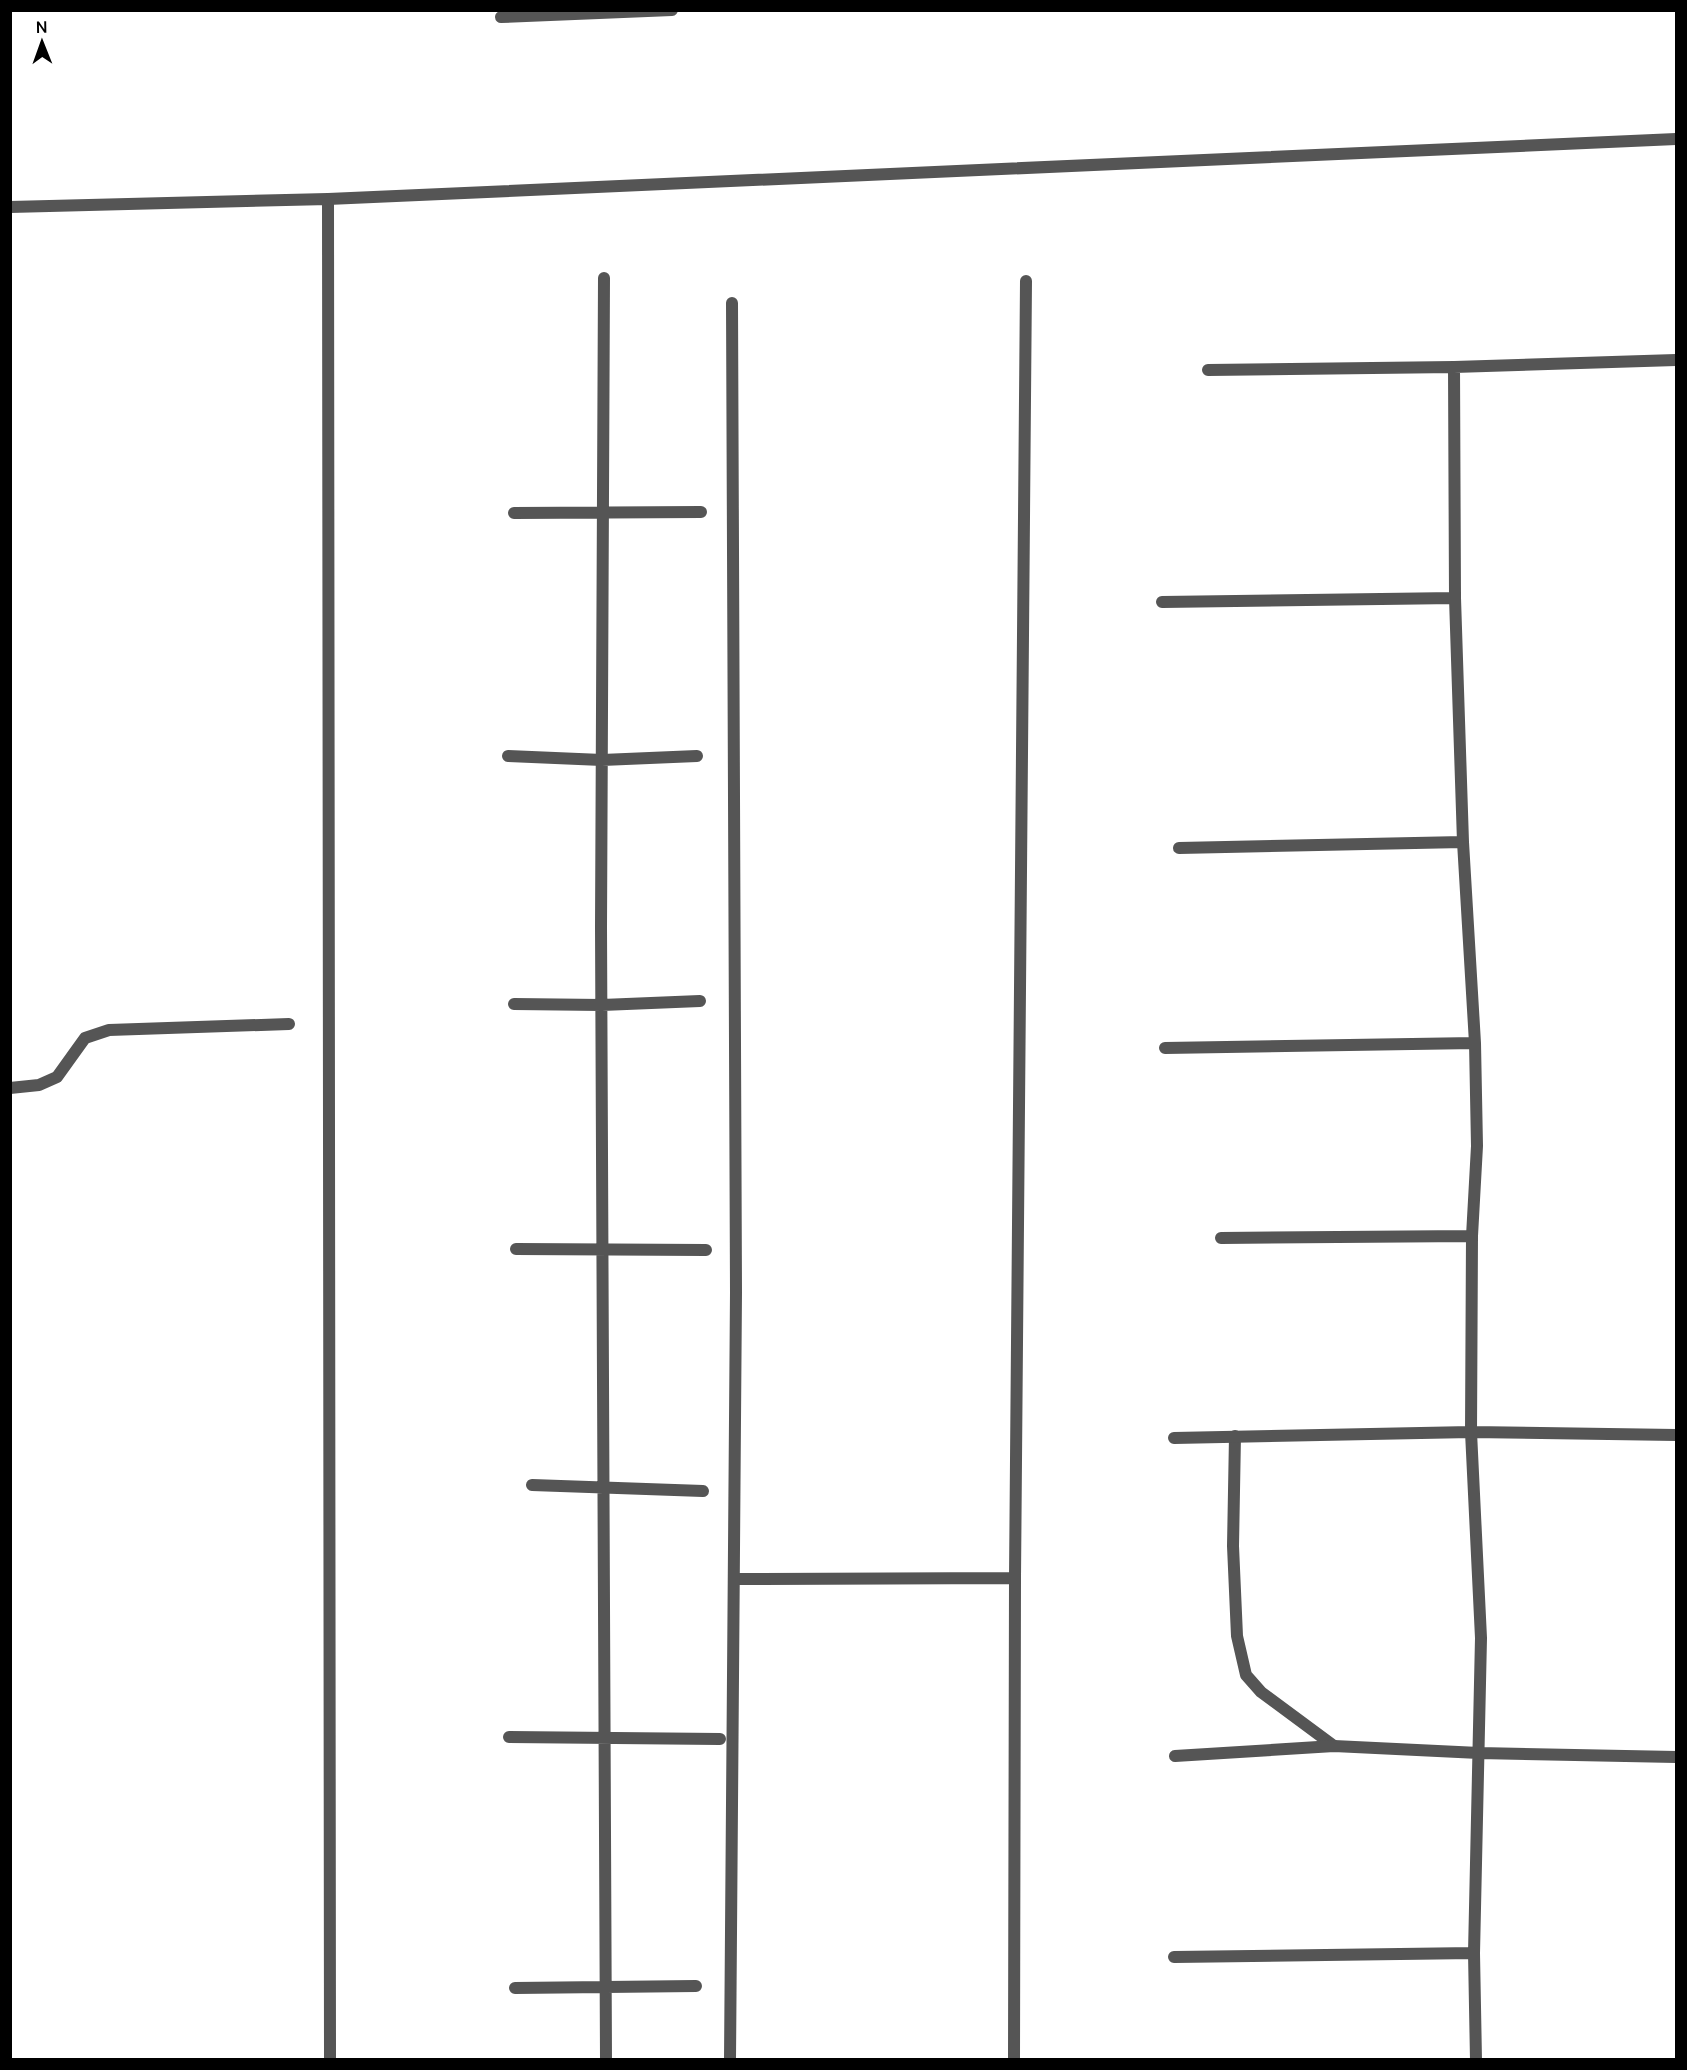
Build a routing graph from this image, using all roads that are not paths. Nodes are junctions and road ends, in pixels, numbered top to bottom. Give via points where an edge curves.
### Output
1 (672, 10) edge
2 (501, 16) dead end
3 (1677, 138) edge
4 (328, 199) junction
5 (10, 207) edge
6 (604, 278) dead end
7 (1026, 281) dead end
8 (732, 303) dead end
9 (1677, 360) edge
10 (1454, 367) junction
11 (1208, 370) dead end
12 (701, 512) dead end
13 (514, 513) dead end
14 (604, 513) junction
15 (1455, 597) junction
16 (1162, 602) dead end
17 (508, 756) dead end
18 (697, 756) dead end
19 (602, 760) junction
20 (1463, 842) junction
21 (1179, 848) dead end
22 (700, 1001) dead end
23 (514, 1004) dead end
24 (602, 1005) junction
25 (289, 1024) dead end
26 (1475, 1043) junction
27 (1165, 1048) dead end
28 (10, 1088) edge
29 (1472, 1236) junction
30 (1221, 1238) dead end
31 (516, 1249) dead end
32 (602, 1249) junction
33 (706, 1250) dead end
34 (1471, 1432) junction
35 (1677, 1435) edge
36 (1235, 1436) junction
37 (1174, 1438) dead end
38 (532, 1485) dead end
39 (603, 1488) junction
40 (703, 1491) dead end
41 (1015, 1578) junction
42 (734, 1579) junction
43 (509, 1737) dead end
44 (604, 1737) junction
45 (720, 1739) dead end
46 (1334, 1746) junction
47 (1479, 1753) junction
48 (1175, 1756) dead end
49 (1677, 1757) edge
50 (1474, 1953) junction
51 (1174, 1958) dead end
52 (605, 1986) junction
53 (696, 1986) dead end
54 (515, 1988) dead end
55 (330, 2060) edge
56 (606, 2060) edge
57 (730, 2060) edge
58 (1014, 2060) edge
59 (1476, 2060) edge

1 - 2 street
3 - 4 street
4 - 5 street
4 - 55 street
6 - 14 street
7 - 41 street
8 - 42 street
9 - 10 street
10 - 11 street
10 - 15 street
12 - 14 street
13 - 14 street
14 - 19 street
15 - 16 street
15 - 20 street
17 - 19 street
18 - 19 street
19 - 24 street
20 - 21 street
20 - 26 street
22 - 24 street
23 - 24 street
24 - 32 street
25 - 28 street via 109,1030 85,1038 57,1077 39,1085
26 - 27 street
26 - 29 street via 1477,1146
29 - 30 street
29 - 34 street
31 - 32 street
32 - 33 street
32 - 39 street
34 - 35 street
34 - 36 street
34 - 47 street via 1481,1638
36 - 37 street
36 - 46 street via 1233,1546 1238,1635 1246,1675 1261,1692
38 - 39 street
39 - 40 street
39 - 44 street
41 - 42 street
41 - 58 street
42 - 57 street
43 - 44 street
44 - 45 street
44 - 52 street
46 - 47 street
46 - 48 street
47 - 49 street
47 - 50 street
50 - 51 street
50 - 59 street
52 - 53 street
52 - 54 street
52 - 56 street

